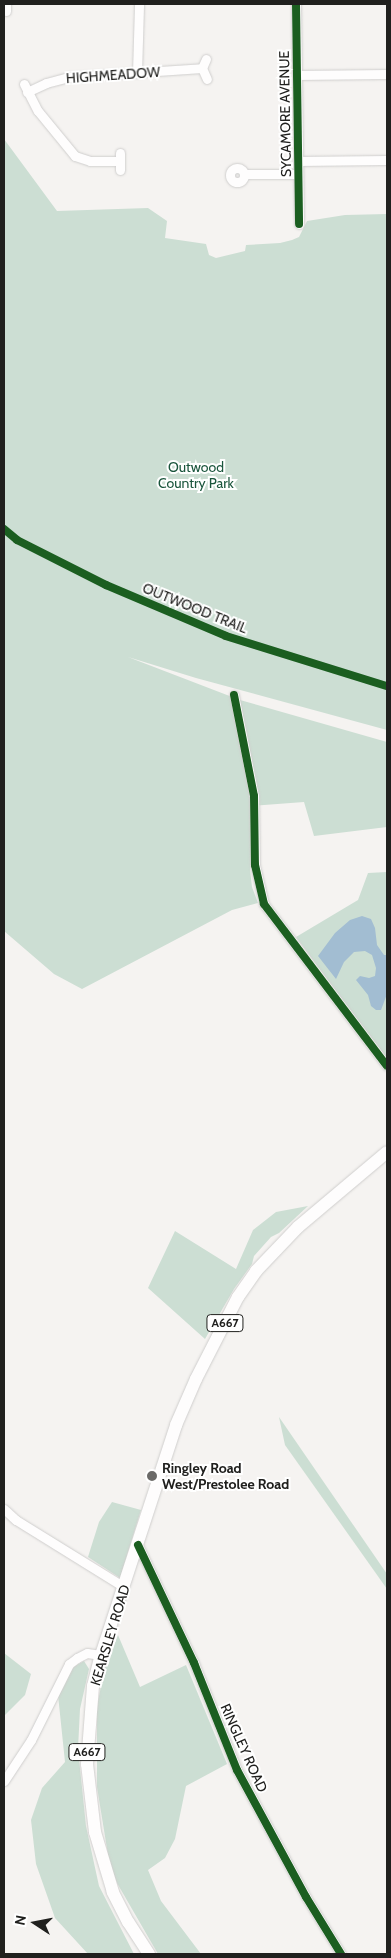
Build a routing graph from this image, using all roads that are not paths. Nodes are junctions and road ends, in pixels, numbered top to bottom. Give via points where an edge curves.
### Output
1 (139, 4) edge
2 (296, 4) edge
3 (206, 59) dead end
4 (202, 68) junction
5 (137, 73) junction
6 (387, 74) edge
7 (297, 75) junction
8 (207, 79) dead end
9 (387, 160) edge
10 (120, 161) dead end
11 (298, 161) junction
12 (244, 174) dead end
13 (298, 174) junction
14 (299, 224) dead end
15 (234, 695) dead end
16 (387, 1066) edge
17 (387, 1152) edge
18 (4, 1509) edge
19 (138, 1545) junction
20 (124, 1587) junction
21 (101, 1655) junction
22 (4, 1781) edge
23 (149, 1954) edge
24 (341, 1954) edge

1 - 5 street
2 - 7 street, SYCAMORE AVENUE
3 - 4 street
4 - 5 street, HIGHMEADOW
4 - 8 street
5 - 10 street, HIGHMEADOW via 68,77 26,88 38,111 80,163
6 - 7 street
7 - 11 street, SYCAMORE AVENUE
9 - 11 street
11 - 13 street, SYCAMORE AVENUE
12 - 13 street
13 - 14 street, SYCAMORE AVENUE
15 - 16 street via 254,796 255,865 264,904
17 - 19 main road, A667 via 298,1227 256,1271 238,1297 176,1425
18 - 20 street via 16,1520
19 - 20 main road, KEARSLEY ROAD / A667
19 - 24 street, RINGLEY ROAD via 194,1663 237,1770
20 - 21 main road, KEARSLEY ROAD / A667
21 - 22 street via 87,1653 69,1664 31,1740
21 - 23 main road, KEARSLEY ROAD / A667 via 93,1686 87,1764 95,1832 113,1892

